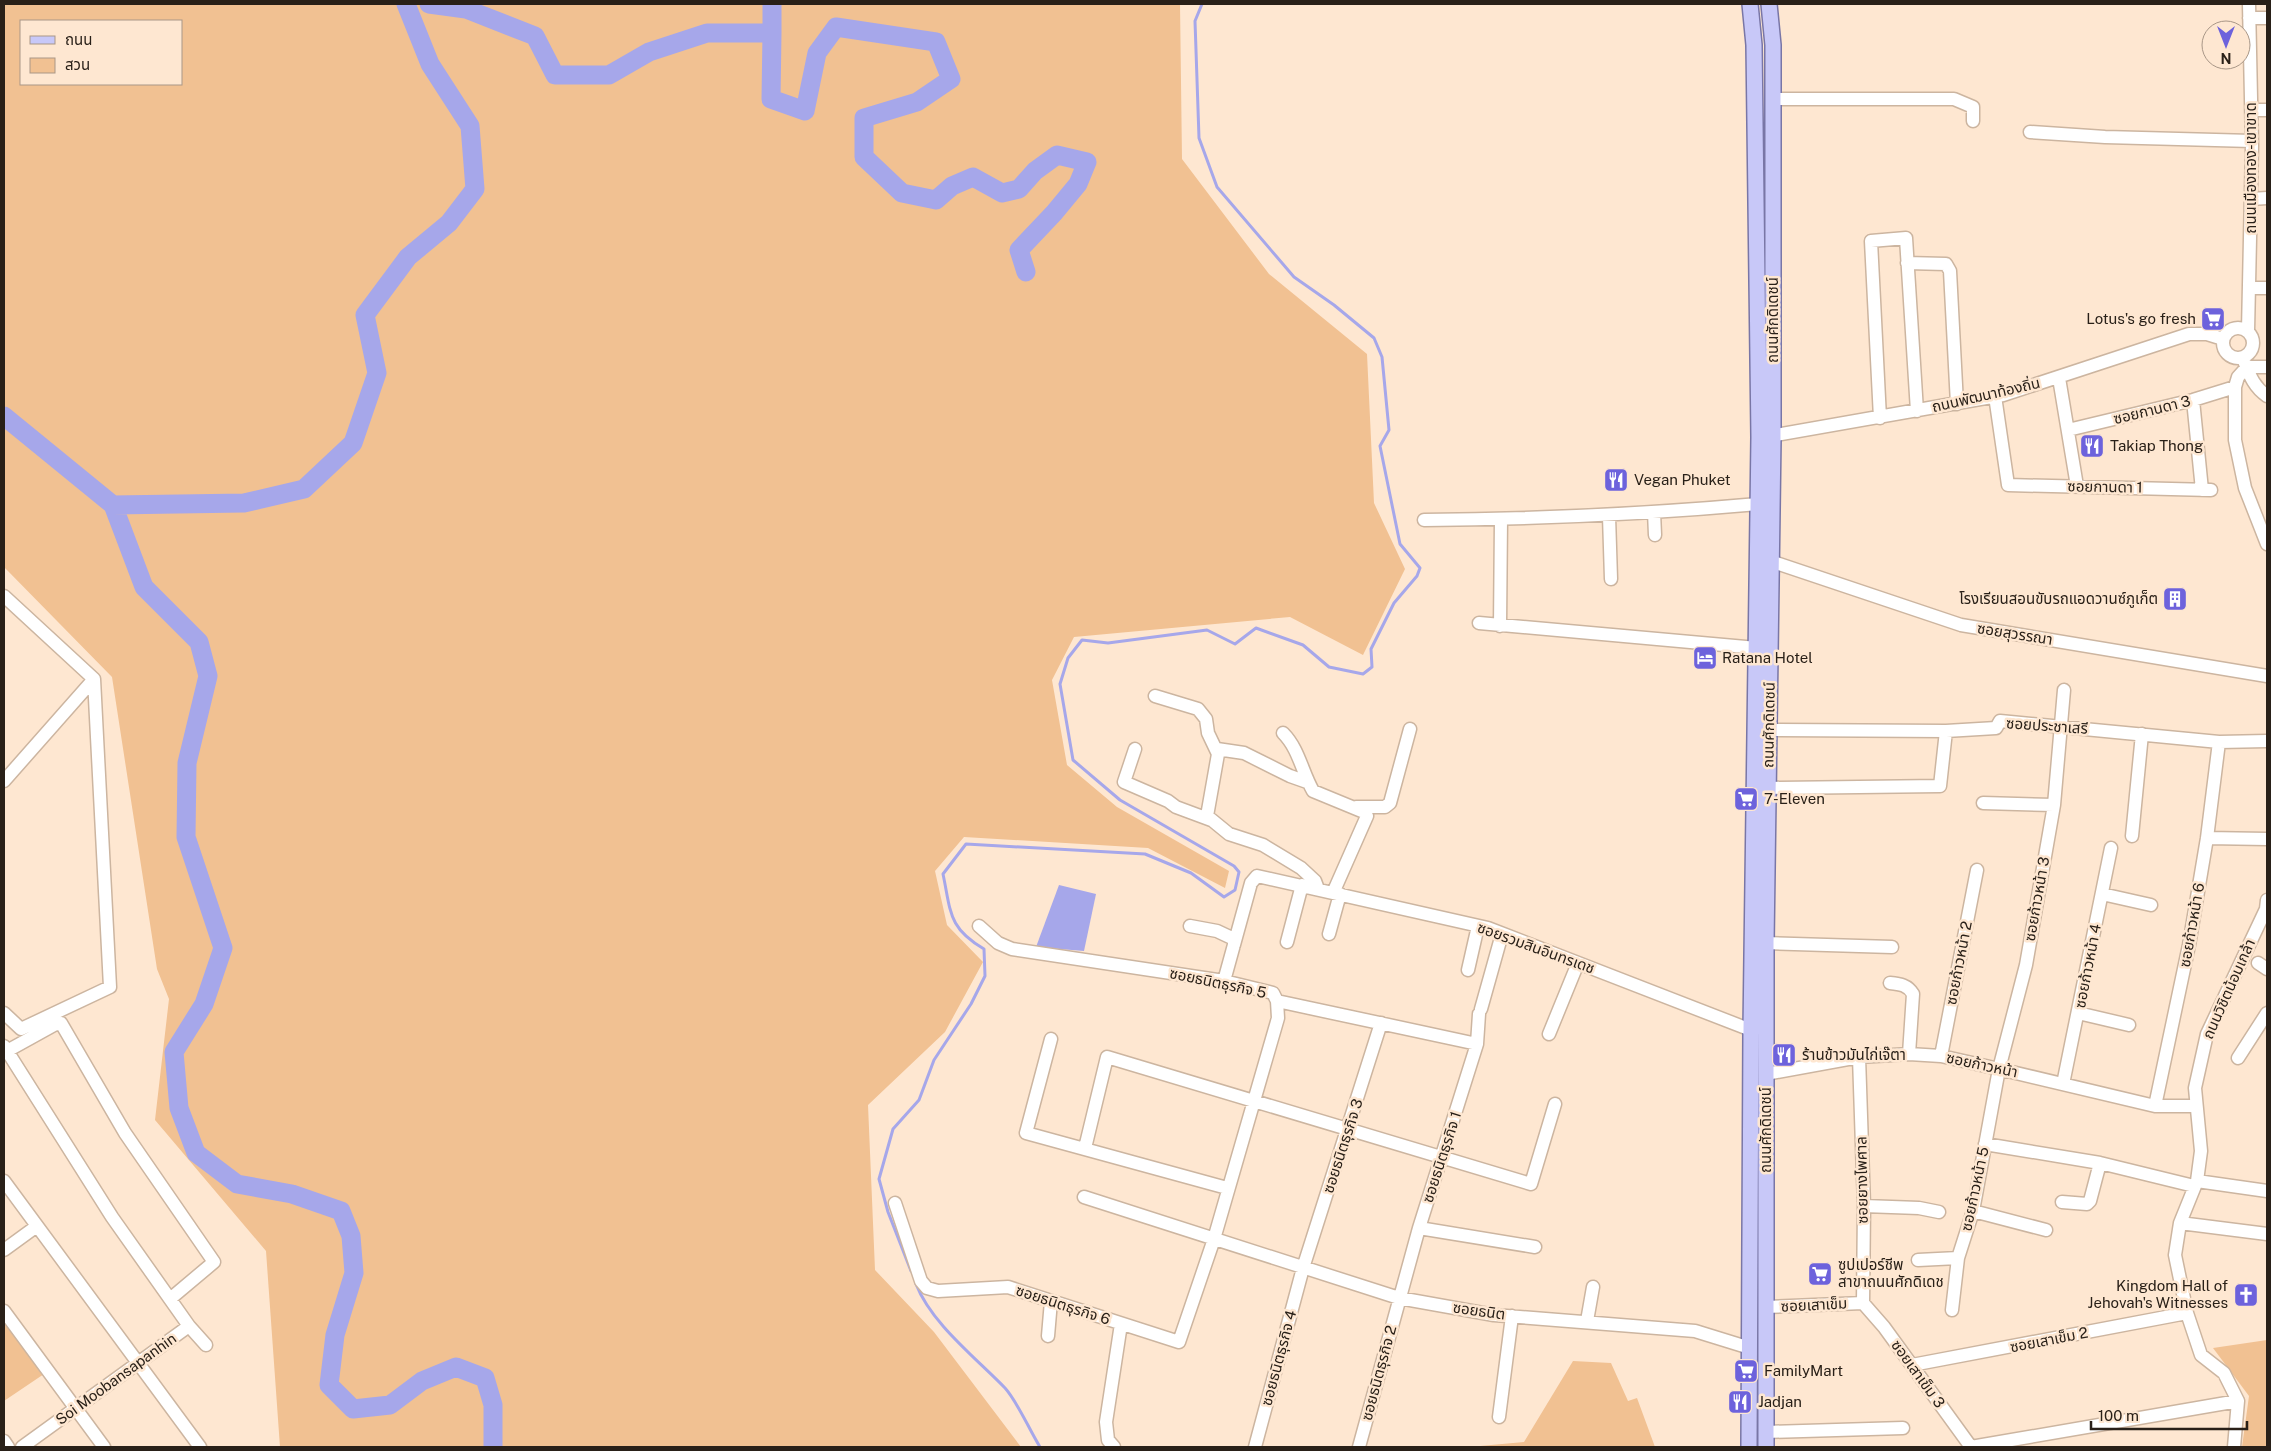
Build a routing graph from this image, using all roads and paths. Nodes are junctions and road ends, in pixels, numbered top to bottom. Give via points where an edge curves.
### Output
1 (1750, 4) edge
2 (1768, 4) edge
3 (2249, 4) edge
4 (2249, 18) junction
5 (2267, 18) edge
6 (1773, 99) junction
7 (2252, 110) junction
8 (2267, 110) edge
9 (1973, 121) dead end
10 (2030, 132) dead end
11 (2252, 141) junction
12 (2267, 198) edge
13 (2251, 199) junction
14 (1907, 263) junction
15 (2250, 288) junction
16 (2267, 288) edge
17 (2248, 332) junction
18 (2224, 339) junction
19 (2245, 362) junction
20 (2267, 367) edge
21 (2059, 378) junction
22 (2235, 387) junction
23 (1995, 396) junction
24 (2267, 396) edge
25 (2193, 400) junction
26 (1957, 404) junction
27 (1917, 411) junction
28 (1880, 418) junction
29 (2068, 430) junction
30 (1766, 437) junction
31 (2076, 486) junction
32 (1758, 504) junction
33 (1654, 512) junction
34 (1608, 516) junction
35 (1501, 519) junction
36 (1424, 520) dead end
37 (1655, 535) dead end
38 (2267, 544) edge
39 (1770, 560) junction
40 (1611, 579) dead end
41 (4, 596) edge
42 (1764, 600) junction
43 (1479, 623) dead end
44 (1500, 626) junction
45 (1757, 648) junction
46 (2267, 676) edge
47 (94, 679) junction
48 (2064, 690) dead end
49 (1155, 696) dead end
50 (2061, 727) junction
51 (1410, 729) dead end
52 (1769, 730) junction
53 (1946, 731) junction
54 (1283, 733) dead end
55 (2142, 734) junction
56 (2267, 741) edge
57 (2219, 742) junction
58 (1135, 748) dead end
59 (1217, 749) junction
60 (4, 781) edge
61 (1307, 782) junction
62 (1768, 788) junction
63 (1983, 803) dead end
64 (2054, 805) junction
65 (1353, 808) junction
66 (1211, 820) junction
67 (2132, 836) dead end
68 (2207, 838) junction
69 (2267, 839) edge
70 (2111, 848) dead end
71 (1977, 870) dead end
72 (1302, 885) junction
73 (1318, 889) junction
74 (1336, 893) junction
75 (2102, 894) junction
76 (2267, 900) edge
77 (2151, 905) dead end
78 (979, 926) dead end
79 (1190, 926) dead end
80 (1478, 926) junction
81 (1329, 934) dead end
82 (1502, 934) junction
83 (1287, 942) dead end
84 (1766, 944) junction
85 (1234, 945) junction
86 (1892, 947) dead end
87 (1578, 963) junction
88 (1468, 970) dead end
89 (1224, 981) junction
90 (1890, 983) dead end
91 (1277, 1001) junction
92 (4, 1013) edge
93 (2078, 1013) junction
94 (2267, 1013) edge
95 (1381, 1023) junction
96 (2129, 1025) dead end
97 (1750, 1030) junction
98 (1549, 1034) dead end
99 (1050, 1039) dead end
100 (1477, 1044) junction
101 (6, 1048) edge
102 (1910, 1054) junction
103 (1942, 1056) junction
104 (1859, 1057) junction
105 (2238, 1058) dead end
106 (1999, 1069) junction
107 (1766, 1074) junction
108 (2063, 1084) junction
109 (1253, 1101) junction
110 (1555, 1104) dead end
111 (2154, 1106) junction
112 (2196, 1106) junction
113 (1348, 1130) junction
114 (1985, 1144) junction
115 (1085, 1148) junction
116 (1442, 1158) junction
117 (2100, 1163) junction
118 (4, 1181) edge
119 (2195, 1184) junction
120 (1227, 1188) junction
121 (2267, 1191) edge
122 (1084, 1197) dead end
123 (2062, 1202) dead end
124 (895, 1203) dead end
125 (1864, 1206) junction
126 (1938, 1212) dead end
127 (1973, 1212) junction
128 (2180, 1223) junction
129 (37, 1226) junction
130 (1419, 1228) junction
131 (2046, 1230) dead end
132 (2267, 1234) edge
133 (1214, 1238) junction
134 (1535, 1247) dead end
135 (4, 1250) edge
136 (1958, 1258) junction
137 (1918, 1260) dead end
138 (1303, 1268) junction
139 (1593, 1287) dead end
140 (1399, 1298) junction
141 (170, 1299) junction
142 (1051, 1301) junction
143 (1863, 1303) junction
144 (1765, 1307) junction
145 (1952, 1310) dead end
146 (4, 1311) edge
147 (2186, 1313) junction
148 (1512, 1316) junction
149 (1586, 1321) junction
150 (1121, 1324) junction
151 (188, 1326) junction
152 (1048, 1336) dead end
153 (206, 1345) dead end
154 (1750, 1348) junction
155 (137, 1363) junction
156 (1912, 1365) junction
157 (2238, 1401) junction
158 (75, 1408) junction
159 (1499, 1417) dead end
160 (1903, 1428) dead end
161 (1766, 1440) edge
162 (4, 1441) edge
163 (8, 1447) edge
164 (22, 1447) edge
165 (104, 1447) edge
166 (200, 1447) edge
167 (1114, 1447) edge
168 (1255, 1447) edge
169 (1359, 1447) edge
170 (1749, 1447) edge
171 (1971, 1447) edge
172 (2234, 1447) edge

1 - 30 main road, ถนนศักดิเดชน์
2 - 6 main road, ถนนศักดิเดชน์ via 1773,45
3 - 4 street, ถนนเมืองทอง-เขาขาด
4 - 5 street
4 - 7 street, ถนนเมืองทอง-เขาขาด
6 - 9 street via 1954,99 1972,107
6 - 30 main road, ถนนศักดิเดชน์
7 - 8 street
7 - 11 street, ถนนเมืองทอง-เขาขาด
10 - 11 street
11 - 13 street, ถนนเมืองทอง-เขาขาด
12 - 13 street
13 - 15 street, ถนนเมืองทอง-เขาขาด
14 - 26 street via 1946,264 1950,271
14 - 27 street
14 - 28 street via 1906,238 1871,241
15 - 16 street
15 - 17 street, ถนนเมืองทอง-เขาขาด
17 - 18 street via 2234,328
17 - 19 street via 2253,346
18 - 19 street via 2228,354
18 - 21 street, ถนนพัฒนาท้องถิ่น via 2207,334 2189,334
19 - 20 street
19 - 22 street
19 - 24 street via 2251,379
21 - 23 street, ถนนพัฒนาท้องถิ่น
21 - 29 street
22 - 25 street, ซอยกานดา 3
22 - 38 street via 2235,440 2242,490
23 - 26 street, ถนนพัฒนาท้องถิ่น
23 - 31 street, ซอยกานดา 1 via 2008,485
25 - 29 street, ซอยกานดา 3
25 - 31 street, ซอยกานดา 1 via 2206,490
26 - 27 street, ถนนพัฒนาท้องถิ่น
27 - 28 street, ถนนพัฒนาท้องถิ่น
28 - 30 street, ถนนพัฒนาท้องถิ่น
29 - 31 street
30 - 32 main road, ถนนศักดิเดชน์
30 - 39 main road, ถนนศักดิเดชน์
32 - 33 street
32 - 42 main road, ถนนศักดิเดชน์
33 - 34 street
33 - 37 street
34 - 35 street
34 - 40 street
35 - 36 street
35 - 44 street
39 - 42 main road, ถนนศักดิเดชน์
39 - 46 street, ซอยสุวรรณา via 1961,625
41 - 47 street
42 - 45 main road, ถนนศักดิเดชน์
42 - 52 main road, ถนนศักดิเดชน์
43 - 44 street
44 - 45 street
45 - 97 main road, ถนนศักดิเดชน์
47 - 60 street
47 - 92 street via 110,987 21,1029
48 - 50 street, ซอยก้าวหน้า 3
49 - 59 street via 1198,709 1206,719 1208,733
50 - 53 street, ซอยประชาเสรี via 2000,721 1996,728
50 - 55 street, ซอยประชาเสรี
50 - 64 street, ซอยก้าวหน้า 3
51 - 65 street via 1390,803 1385,807
52 - 53 street, ซอยประชาเสรี
52 - 62 main road, ถนนศักดิเดชน์
53 - 62 street via 1940,786
54 - 61 street via 1295,749
55 - 57 street, ซอยประชาเสรี
55 - 67 street
56 - 57 street, ซอยประชาเสรี
57 - 68 street, ซอยก้าวหน้า 6
58 - 66 street via 1124,782
59 - 61 street via 1244,753
59 - 66 street via 1207,811
61 - 65 street via 1313,791
62 - 84 main road, ถนนศักดิเดชน์
63 - 64 street
64 - 106 street, ซอยก้าวหน้า 3 via 2026,965
65 - 74 street via 1364,812 1366,819
66 - 73 street via 1229,834 1275,851 1301,868 1315,881
68 - 69 street
68 - 111 street, ซอยก้าวหน้า 6 via 2189,945
70 - 75 street, ซอยก้าวหน้า 4
71 - 103 street, ซอยก้าวหน้า 2
72 - 73 street, ซอยรวมสินอินทรเดช
72 - 83 street
72 - 85 street, ซอยรวมสินอินทรเดช via 1257,876 1251,883
73 - 74 street, ซอยรวมสินอินทรเดช
74 - 80 street, ซอยรวมสินอินทรเดช
74 - 81 street
75 - 77 street
75 - 93 street, ซอยก้าวหน้า 4
76 - 112 street, ถนนวิชิตน้อมเกล้า via 2266,909 2207,1034 2195,1088
78 - 89 street, ซอยธนิตธุรกิจ 5 via 998,943 1012,949
79 - 85 street via 1221,933 1234,939
80 - 82 street, ซอยรวมสินอินทรเดช
80 - 88 street
82 - 87 street, ซอยรวมสินอินทรเดช
82 - 100 street, ซอยธนิตธุรกิจ 1 via 1480,1012
84 - 86 street
84 - 107 main road, ถนนศักดิเดชน์
85 - 89 street
87 - 97 street, ซอยรวมสินอินทรเดช
87 - 98 street
89 - 91 street, ซอยธนิตธุรกิจ 5 via 1273,993
90 - 102 street via 1902,984 1913,994
91 - 95 street
91 - 109 street, ซอยธนิตธุรกิจ 5 via 1278,1018
93 - 96 street
93 - 108 street, ซอยก้าวหน้า 4
94 - 105 street
95 - 100 street
95 - 113 street, ซอยธนิตธุรกิจ 3
97 - 154 main road, ถนนศักดิเดชน์
99 - 115 street via 1026,1133
100 - 116 street, ซอยธนิตธุรกิจ 1
101 - 141 street via 112,1218
101 - 141 street via 61,1023 125,1132 214,1262
102 - 103 street, ซอยก้าวหน้า
102 - 104 street, ซอยก้าวหน้า
103 - 106 street, ซอยก้าวหน้า
104 - 107 street, ซอยก้าวหน้า
104 - 125 street, ซอยยางไพศาล
106 - 108 street, ซอยก้าวหน้า
106 - 114 street, ซอยก้าวหน้า 5
107 - 144 main road, ถนนศักดิเดชน์
108 - 111 street, ซอยก้าวหน้า
109 - 113 street
109 - 115 street via 1107,1057
109 - 120 street, ซอยธนิตธุรกิจ 5
110 - 116 street via 1531,1184
111 - 112 street, ซอยก้าวหน้า
112 - 119 street, ถนนวิชิตน้อมเกล้า via 2202,1151
113 - 116 street
113 - 138 street, ซอยธนิตธุรกิจ 3
114 - 117 street
114 - 127 street, ซอยก้าวหน้า 5
115 - 120 street
116 - 130 street, ซอยธนิตธุรกิจ 1
117 - 119 street
117 - 123 street via 2090,1201 2087,1204
118 - 129 street
119 - 121 street
119 - 128 street, ถนนวิชิตน้อมเกล้า
120 - 133 street, ซอยธนิตธุรกิจ 5
122 - 133 street, ซอยธนิต
124 - 142 street, ซอยธนิตธุรกิจ 6 via 921,1281 927,1288 938,1291 1008,1288
125 - 126 street via 1920,1208
125 - 143 street, ซอยยางไพศาล
127 - 131 street
127 - 136 street, ซอยก้าวหน้า 5
128 - 132 street
128 - 147 street, ถนนวิชิตน้อมเกล้า via 2175,1254
129 - 135 street
129 - 155 street
130 - 134 street
130 - 140 street, ซอยธนิตธุรกิจ 1
133 - 138 street, ซอยธนิต
133 - 150 street, ซอยธนิตธุรกิจ 6 via 1179,1342
136 - 137 street
136 - 145 street, ซอยก้าวหน้า 5
138 - 140 street, ซอยธนิต
138 - 168 street, ซอยธนิตธุรกิจ 4
139 - 149 street
140 - 148 street, ซอยธนิต
140 - 169 street, ซอยธนิตธุรกิจ 2
141 - 151 street
142 - 150 street, ซอยธนิตธุรกิจ 6
142 - 152 street
143 - 144 street, ซอยเสาเข็ม
143 - 156 street, ซอยเสาเข็ม 3
144 - 161 main road, ถนนศักดิเดชน์
146 - 158 street
147 - 156 street, ซอยเสาเข็ม 2
147 - 157 street, ถนนวิชิตน้อมเกล้า via 2201,1355 2224,1373
148 - 149 street, ซอยธนิต
148 - 159 street
149 - 154 street, ซอยธนิต via 1695,1330
150 - 167 street via 1106,1422 1108,1440
151 - 153 street, Soi Moobansapanhin
151 - 155 street, Soi Moobansapanhin
154 - 170 main road, ถนนศักดิเดชน์
155 - 158 street, Soi Moobansapanhin
155 - 166 street
156 - 171 street, ซอยเสาเข็ม 3
157 - 171 street
157 - 172 street
158 - 164 street, Soi Moobansapanhin
158 - 165 street
160 - 161 street
162 - 163 street

